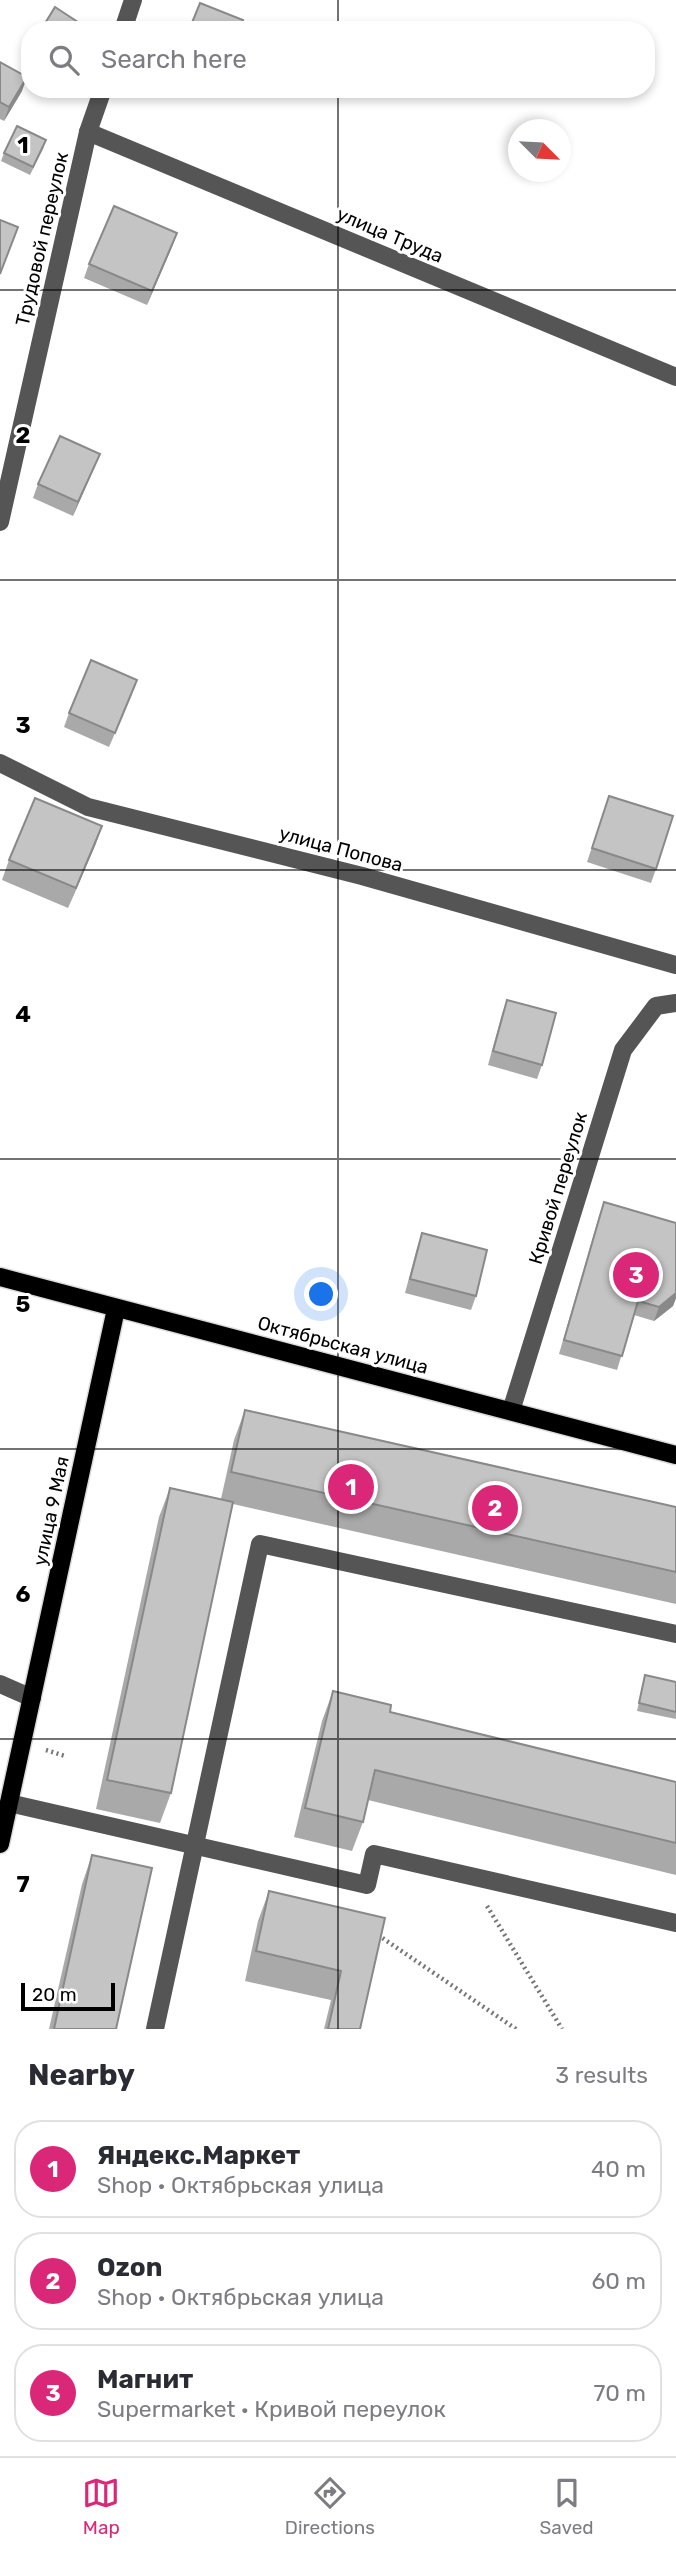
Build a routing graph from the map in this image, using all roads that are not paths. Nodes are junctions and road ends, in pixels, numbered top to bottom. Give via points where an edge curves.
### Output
1 (134, 0) edge
2 (126, 21) edge
3 (100, 98) edge
4 (88, 132) junction
5 (676, 377) edge
6 (0, 522) edge
7 (0, 763) edge
8 (676, 965) edge
9 (676, 1003) edge
10 (0, 1277) edge
11 (116, 1309) junction
12 (511, 1411) junction
13 (676, 1455) edge
14 (676, 1634) edge
15 (0, 1684) edge
16 (32, 1698) junction
17 (9, 1802) junction
18 (0, 1844) edge
19 (195, 1845) junction
20 (676, 1923) edge
21 (155, 2029) edge

1 - 2 street
3 - 4 street, Трудовой переулок
4 - 5 street, улица Труда
4 - 6 street, Трудовой переулок
7 - 8 street, улица Попова via 88,807 362,876
9 - 12 street, Кривой переулок via 656,1006 623,1049
10 - 11 main road, Октябрьская улица
11 - 12 main road, Октябрьская улица
11 - 16 main road, улица 9 Мая
12 - 13 main road, Октябрьская улица
14 - 19 street via 260,1544
15 - 16 street
16 - 17 main road, улица 9 Мая
17 - 18 main road, улица 9 Мая
17 - 19 street
19 - 20 street via 367,1885 374,1854
19 - 21 street

